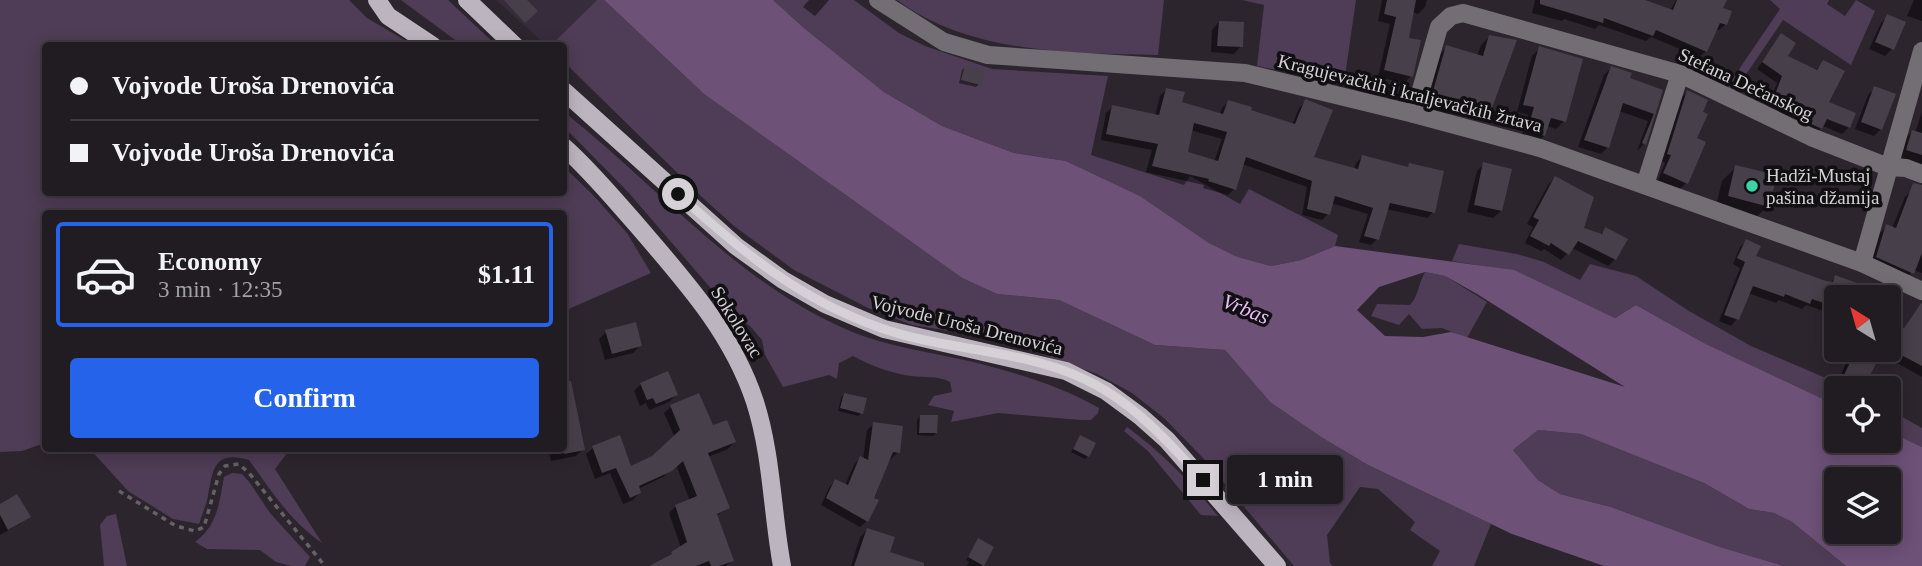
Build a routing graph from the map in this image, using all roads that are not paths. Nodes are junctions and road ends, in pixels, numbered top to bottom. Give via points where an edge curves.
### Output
1 (377, 0) edge
2 (467, 0) edge
3 (878, 0) edge
4 (427, 42) edge
5 (511, 42) edge
6 (1922, 51) edge
7 (1680, 74) junction
8 (567, 94) edge
9 (1414, 114) junction
10 (567, 150) edge
11 (1888, 167) junction
12 (1922, 174) edge
13 (1645, 185) junction
14 (1862, 264) junction
15 (1922, 291) edge
16 (782, 566) edge
17 (1277, 566) edge

1 - 4 main road via 388,16
2 - 5 main road
3 - 9 street, Kragujevačkih i kraljevačkih žrtava via 944,41 988,55 1245,73
6 - 11 street
7 - 9 street, Stefana Dečanskog via 1475,15 1457,14 1442,22 1437,31
7 - 11 street, Stefana Dečanskog via 1811,138
7 - 13 street
8 - 17 main road, Vojvode Uroša Drenovića via 736,246 825,304 884,329 1066,371 1114,396 1175,450
9 - 13 street, Kragujevačkih i kraljevačkih žrtava via 1540,148
10 - 16 main road, Sokolovac via 675,269 743,367 768,457
11 - 12 street, Stefana Dečanskog
11 - 14 street
13 - 14 street, Kragujevačkih i kraljevačkih žrtava
14 - 15 street, Kragujevačkih i kraljevačkih žrtava

